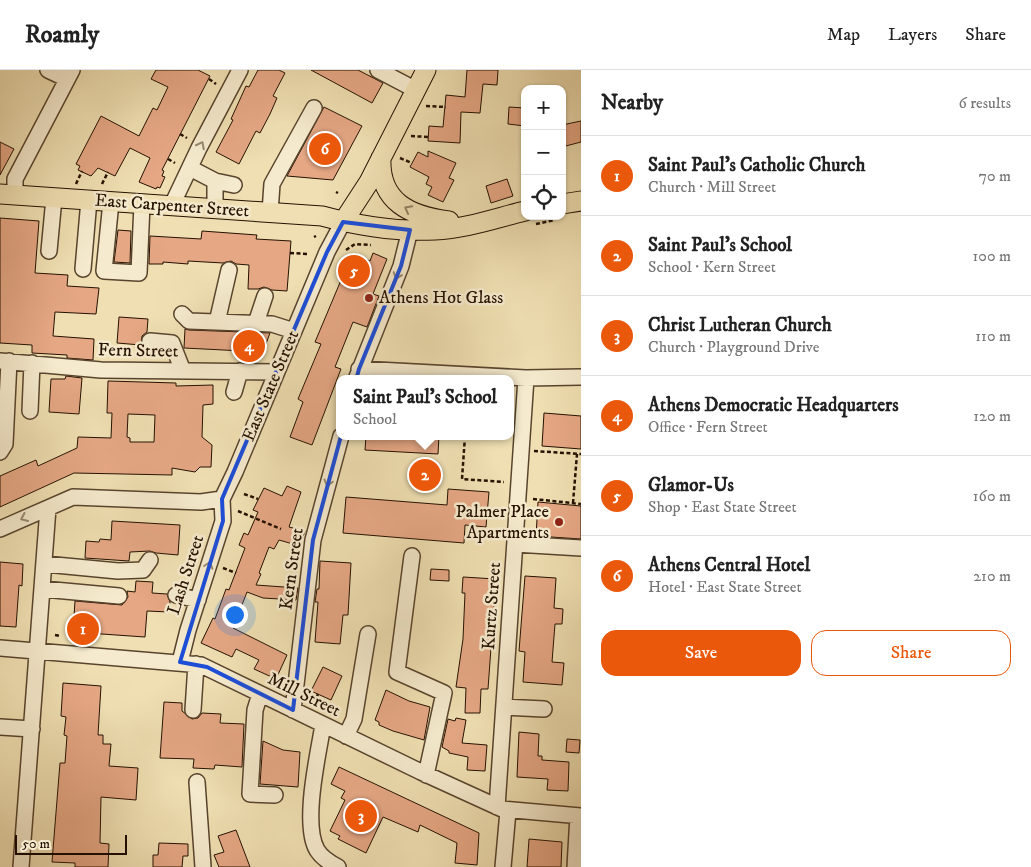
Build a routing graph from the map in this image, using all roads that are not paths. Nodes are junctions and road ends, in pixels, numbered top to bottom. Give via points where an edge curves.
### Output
1 (48, 70) edge
2 (240, 70) edge
3 (378, 70) edge
4 (426, 70) edge
5 (70, 75) edge
6 (416, 90) junction
7 (314, 108) dead end
8 (390, 158) junction
9 (190, 168) junction
10 (215, 181) junction
11 (234, 185) dead end
12 (7, 195) edge
13 (54, 198) junction
14 (88, 200) junction
15 (581, 201) edge
16 (111, 202) junction
17 (566, 203) edge
18 (142, 204) junction
19 (172, 205) junction
20 (215, 208) junction
21 (270, 212) junction
22 (521, 213) edge
23 (343, 222) junction
24 (472, 224) junction
25 (410, 230) junction
26 (49, 251) dead end
27 (83, 268) dead end
28 (229, 270) dead end
29 (265, 296) dead end
30 (182, 314) dead end
31 (216, 322) junction
32 (256, 323) junction
33 (294, 331) junction
34 (150, 341) dead end
35 (5, 361) edge
36 (32, 363) junction
37 (183, 371) junction
38 (240, 371) junction
39 (276, 372) junction
40 (358, 374) edge
41 (400, 375) edge
42 (514, 378) edge
43 (526, 378) junction
44 (581, 378) edge
45 (234, 392) dead end
46 (30, 411) dead end
47 (3, 417) edge
48 (340, 440) edge
49 (0, 452) edge
50 (222, 499) junction
51 (48, 508) junction
52 (0, 529) edge
53 (515, 544) junction
54 (581, 548) edge
55 (412, 556) dead end
56 (150, 560) dead end
57 (45, 564) junction
58 (43, 589) junction
59 (176, 595) dead end
60 (119, 596) dead end
61 (198, 600) junction
62 (368, 634) dead end
63 (0, 648) edge
64 (38, 651) junction
65 (180, 662) junction
66 (196, 664) junction
67 (260, 694) junction
68 (504, 707) junction
69 (544, 709) dead end
70 (193, 710) dead end
71 (293, 710) junction
72 (323, 725) junction
73 (0, 727) edge
74 (32, 729) junction
75 (346, 736) junction
76 (426, 775) junction
77 (197, 782) dead end
78 (275, 795) dead end
79 (502, 809) junction
80 (579, 816) edge
81 (21, 867) edge
82 (203, 867) edge
83 (338, 867) edge
84 (504, 867) edge
85 (575, 867) edge

1 - 5 street
9 -> 2 street
3 - 6 street
4 - 6 main road, East State Street
5 - 12 street
6 - 8 main road, East State Street
7 - 21 street via 272,184
8 - 23 main road, East State Street
24 -> 8 main road via 428,218 398,204 384,183
9 - 10 street
9 - 19 street
10 - 11 street
10 - 20 street
12 - 13 main road, East Carpenter Street
13 - 14 main road, East Carpenter Street
13 - 26 street
14 - 16 main road, East Carpenter Street
14 - 27 street
15 - 17 main road
16 - 18 main road, East Carpenter Street
16 - 18 street via 104,271 130,273 139,273
18 - 19 main road, East Carpenter Street
19 - 20 main road, East Carpenter Street
20 - 21 main road, East Carpenter Street
21 - 23 main road, East Carpenter Street via 322,216
22 - 24 main road, East Carpenter Street
23 - 25 main road, East Carpenter Street
23 - 33 street, East State Street
24 - 25 main road, East Carpenter Street via 436,230
25 -> 40 street via 401,266
28 - 31 street
29 - 32 street
30 - 31 street via 189,321
31 - 32 street
32 - 33 street
33 - 39 street, East State Street
34 - 37 street via 172,343
35 - 36 street, Fern Street
35 - 47 street
36 - 37 street, Fern Street via 101,370
36 - 46 street
37 - 38 street, Fern Street
38 - 39 street, Fern Street
38 - 45 street
39 - 50 street, East State Street
40 - 41 street
42 - 43 street
43 - 44 street
43 - 53 street, Kurtz Street
47 - 49 street via 5,444
48 -> 71 street, Kern Street via 313,540
50 - 51 street via 201,502 73,497
61 -> 50 street, Lash Street via 223,521
51 -> 52 street
51 - 57 street
53 - 54 street
53 - 68 street, Kurtz Street
55 - 76 street via 397,672 444,693
56 - 57 street via 143,570 118,571
57 - 58 street
58 - 60 street
58 - 64 street
59 - 61 street
61 - 65 street, Lash Street
62 - 75 street via 354,719
63 - 64 street, Mill Street
64 - 65 street, Mill Street
64 - 74 street
65 - 66 street, Mill Street
66 - 67 street, Mill Street
66 - 70 street
67 - 71 street, Mill Street
67 - 78 street via 255,710 250,794
68 - 69 street
68 - 79 street, Kurtz Street
71 - 72 street, Mill Street
72 - 75 street, Mill Street
72 - 83 street via 311,803 313,835 318,852
73 - 74 street
74 - 81 street
75 - 76 street, Mill Street
76 - 79 street, Mill Street
77 - 82 street
79 - 80 street, Mill Street
79 - 84 street, Kurtz Street
80 - 85 street

